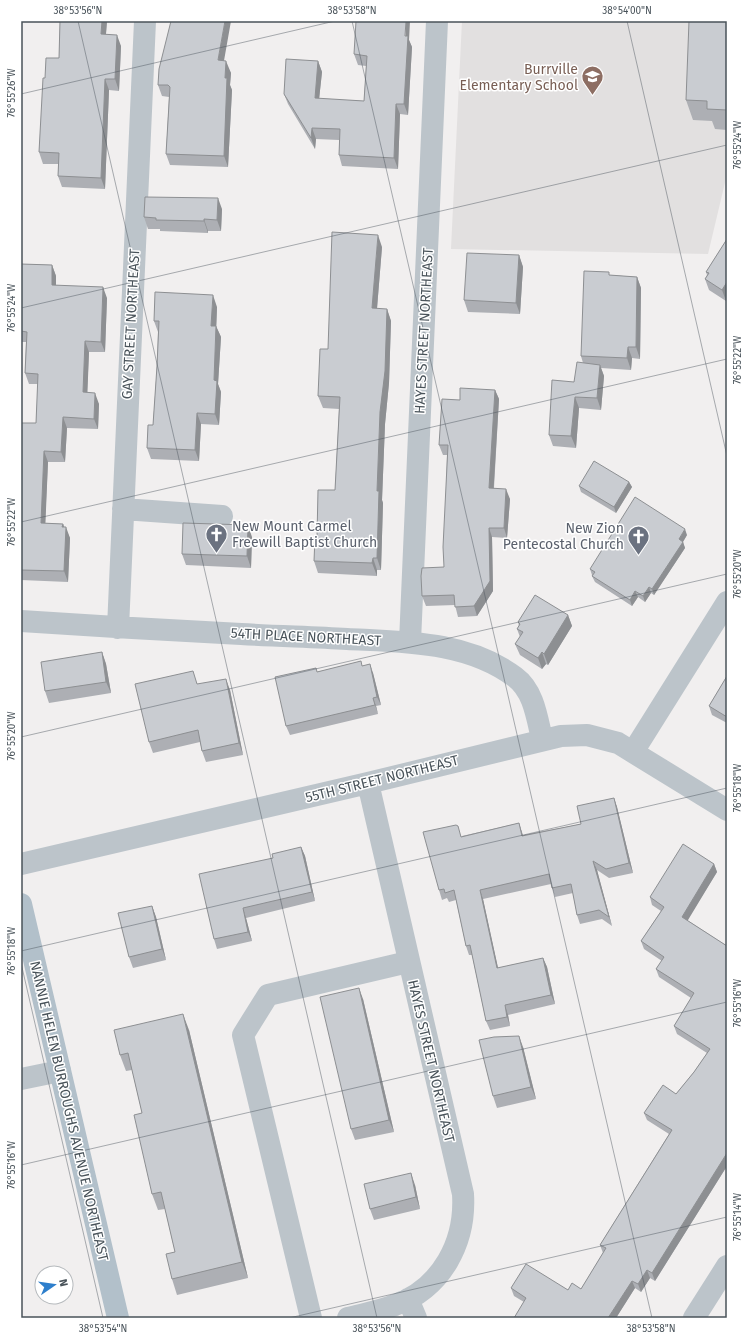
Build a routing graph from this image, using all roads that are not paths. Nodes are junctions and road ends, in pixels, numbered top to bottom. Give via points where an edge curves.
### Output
1 (145, 21) edge
2 (437, 21) edge
3 (123, 509) junction
4 (222, 516) dead end
5 (727, 602) edge
6 (21, 621) edge
7 (118, 628) junction
8 (410, 642) junction
9 (542, 739) junction
10 (633, 752) junction
11 (368, 783) junction
12 (727, 810) edge
13 (21, 864) edge
14 (21, 904) edge
15 (408, 962) junction
16 (60, 1071) junction
17 (21, 1079) edge
18 (727, 1266) edge
19 (412, 1309) edge
20 (118, 1318) edge
21 (311, 1318) edge
22 (348, 1318) edge
23 (694, 1318) edge

1 - 3 street, GAY STREET NORTHEAST
2 - 8 street, HAYES STREET NORTHEAST
3 - 4 street
3 - 7 street, GAY STREET NORTHEAST
5 - 10 street
6 - 7 street, 54TH PLACE NORTHEAST
7 - 8 street, 54TH PLACE NORTHEAST
8 - 9 street, 54TH PLACE NORTHEAST via 468,653 516,678 530,696
9 - 10 street, 55TH STREET NORTHEAST via 587,735 618,743
9 - 11 street, 55TH STREET NORTHEAST
10 - 12 street, 55TH STREET NORTHEAST
11 - 13 street, 55TH STREET NORTHEAST
11 - 15 street, HAYES STREET NORTHEAST
14 - 16 main road, NANNIE HELEN BURROUGHS AVENUE NORTHEAST
15 - 19 street, HAYES STREET NORTHEAST via 463,1194 464,1211 459,1237 444,1268 423,1290
15 - 21 street via 268,996 243,1035
16 - 17 street
16 - 20 main road, NANNIE HELEN BURROUGHS AVENUE NORTHEAST
18 - 23 street
19 - 22 street, HAYES STREET NORTHEAST via 388,1308

